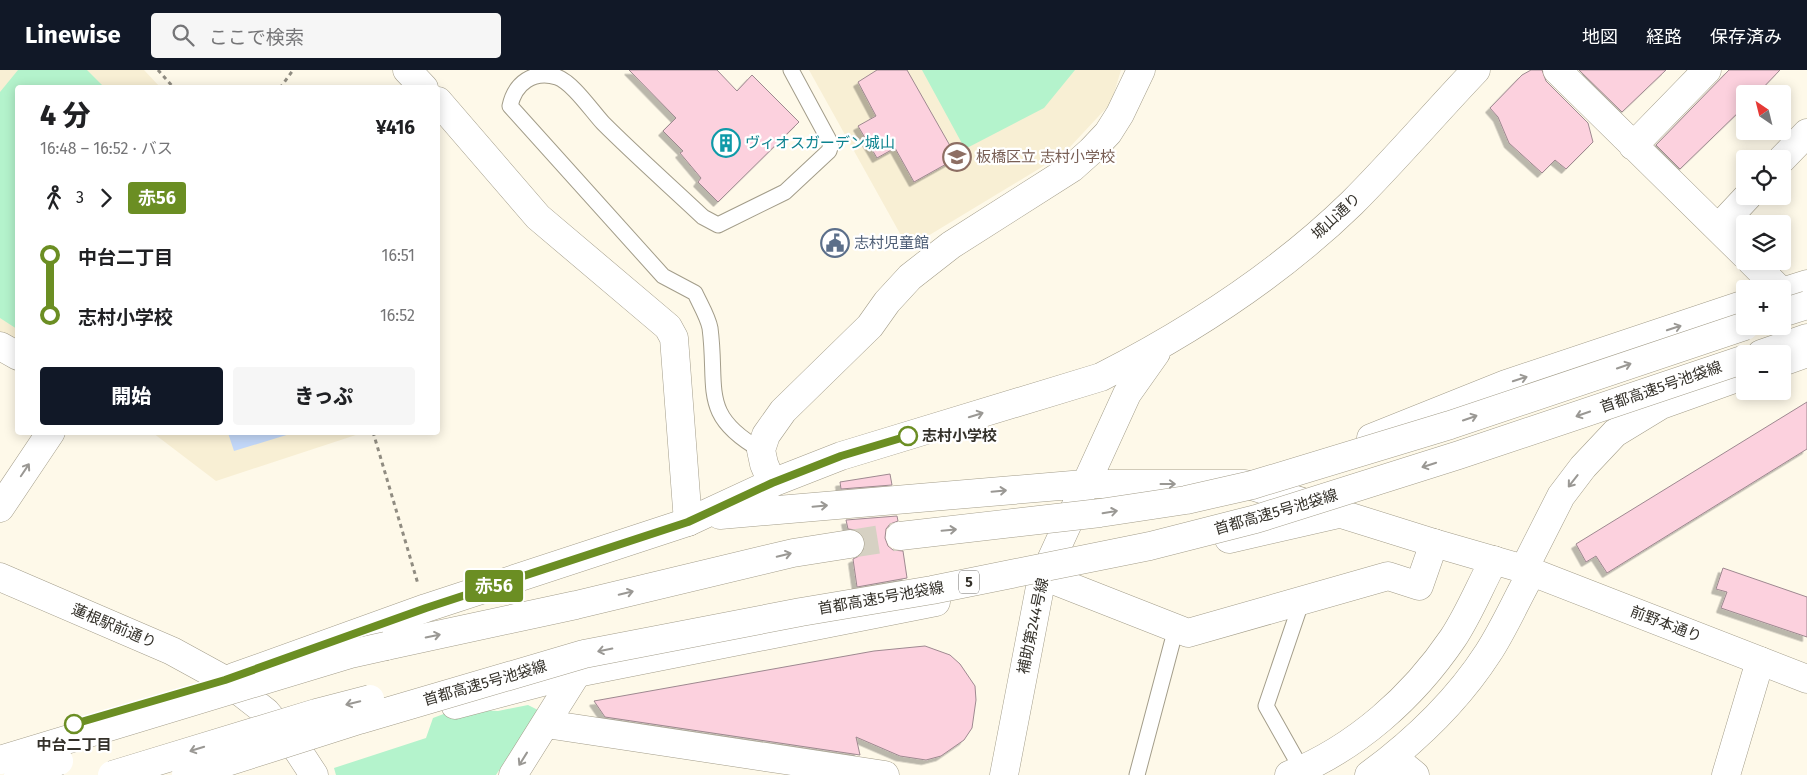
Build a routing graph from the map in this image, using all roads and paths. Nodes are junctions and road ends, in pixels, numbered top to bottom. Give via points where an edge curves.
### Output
1 (158, 70) edge
2 (293, 70) edge
3 (407, 70) edge
4 (791, 70) edge
5 (1141, 70) edge
6 (1476, 70) edge
7 (1557, 70) edge
8 (1707, 70) edge
9 (171, 85) edge
10 (282, 85) edge
11 (421, 85) edge
12 (440, 103) edge
13 (1807, 133) edge
14 (1633, 146) junction
15 (1791, 150) edge
16 (1740, 205) edge
17 (1718, 228) junction
18 (1736, 246) edge
19 (1760, 270) edge
20 (1770, 280) edge
21 (1807, 284) edge
22 (1791, 289) edge
23 (1791, 301) edge
24 (1807, 305) edge
25 (1736, 307) edge
26 (1791, 310) edge
27 (1807, 316) edge
28 (1736, 329) edge
29 (1174, 336) junction
30 (1807, 338) edge
31 (1787, 345) edge
32 (0, 346) edge
33 (1807, 353) edge
34 (15, 354) edge
35 (1791, 359) edge
36 (1736, 362) edge
37 (1736, 378) edge
38 (49, 435) edge
39 (374, 435) edge
40 (761, 450) junction
41 (772, 483) junction
42 (1084, 484) junction
43 (1245, 484) junction
44 (0, 508) edge
45 (1338, 514) junction
46 (695, 519) junction
47 (900, 536) tunnel mouth
48 (1434, 543) junction
49 (850, 544) tunnel mouth
50 (1494, 560) junction
51 (1528, 570) junction
52 (0, 577) edge
53 (1047, 581) junction
54 (1302, 600) junction
55 (426, 608) junction
56 (1176, 628) junction
57 (350, 654) junction
58 (1760, 661) junction
59 (521, 672) junction
60 (577, 673) junction
61 (1807, 679) edge
62 (225, 680) junction
63 (546, 724) junction
64 (0, 746) edge
65 (295, 746) junction
66 (1393, 758) junction
67 (0, 760) edge
68 (1296, 772) edge
69 (18, 775) edge
70 (112, 775) edge
71 (186, 775) edge
72 (196, 775) edge
73 (314, 775) edge
74 (513, 775) edge
75 (885, 775) edge
76 (1004, 775) edge
77 (1137, 775) edge
78 (1369, 775) edge
79 (1415, 775) edge
80 (1726, 775) edge

1 - 9 path
2 - 10 path
3 - 11 main road
4 - 40 lane via 831,144 830,151 785,192 718,225 702,217 558,77 539,75 521,81 510,106 662,276 695,293 709,326 715,400 720,416 741,438
5 - 40 main road via 1120,114 1091,151 1072,168 952,245 910,277 870,326 777,418
6 - 29 main road, 城山通り via 1320,232 1221,307
7 - 14 main road
8 - 14 main road
12 - 46 main road via 538,217 668,327 674,338
13 - 15 main road
14 - 17 main road
16 - 17 main road
17 - 18 main road
19 - 20 main road
21 - 22 main road
23 - 27 main road
24 - 26 main road, bridge
43 -> 25 main road via 1506,384
47 -> 28 main road, 首都高速5号池袋線, bridge via 1100,513 1186,500 1252,485 1450,425
41 -> 29 main road via 841,456 1101,378
29 - 42 main road, 補助第244号線 via 1137,378
30 - 31 main road
32 - 34 main road
33 - 35 main road
36 -> 59 main road, 首都高速5号池袋線 / 5, bridge via 1256,520 1150,546 949,587 584,654
37 -> 51 main road via 1661,406 1615,433 1561,496
44 -> 38 main road
39 - 55 path
40 - 41 main road
41 - 46 main road
42 -> 43 main road
46 -> 42 main road
42 - 53 main road, 補助第244号線
43 - 45 main road, 前野本通り
45 - 48 main road, 前野本通り
45 - 53 main road
46 - 55 main road
48 - 50 main road, 前野本通り
48 - 54 main road via 1419,586 1388,576
57 -> 49 main road, bridge via 793,552
50 - 51 main road, 前野本通り
50 - 68 main road via 1454,636 1430,669 1360,737
51 - 58 main road, 前野本通り
51 - 66 main road via 1490,651 1462,691
52 - 62 main road, 蓮根駅前通り via 172,651
53 - 56 main road
53 - 60 main road
53 - 76 main road, 補助第244号線
54 - 56 main road via 1188,633
54 - 68 lane via 1266,706
55 - 62 main road
56 - 77 lane
57 - 67 main road, bridge
57 - 69 main road, bridge via 201,714
58 - 61 main road, 前野本通り
58 - 80 main road
59 -> 70 main road, bridge via 415,688 316,712
59 - 71 main road, 首都高速5号池袋線 / 5, bridge
60 - 63 main road
60 - 65 main road
62 - 64 main road
62 - 65 main road, 蓮根駅前通り via 266,712
63 -> 74 main road
63 - 75 main road
65 - 72 main road
65 - 73 main road, 蓮根駅前通り
66 - 78 main road
66 - 79 main road

